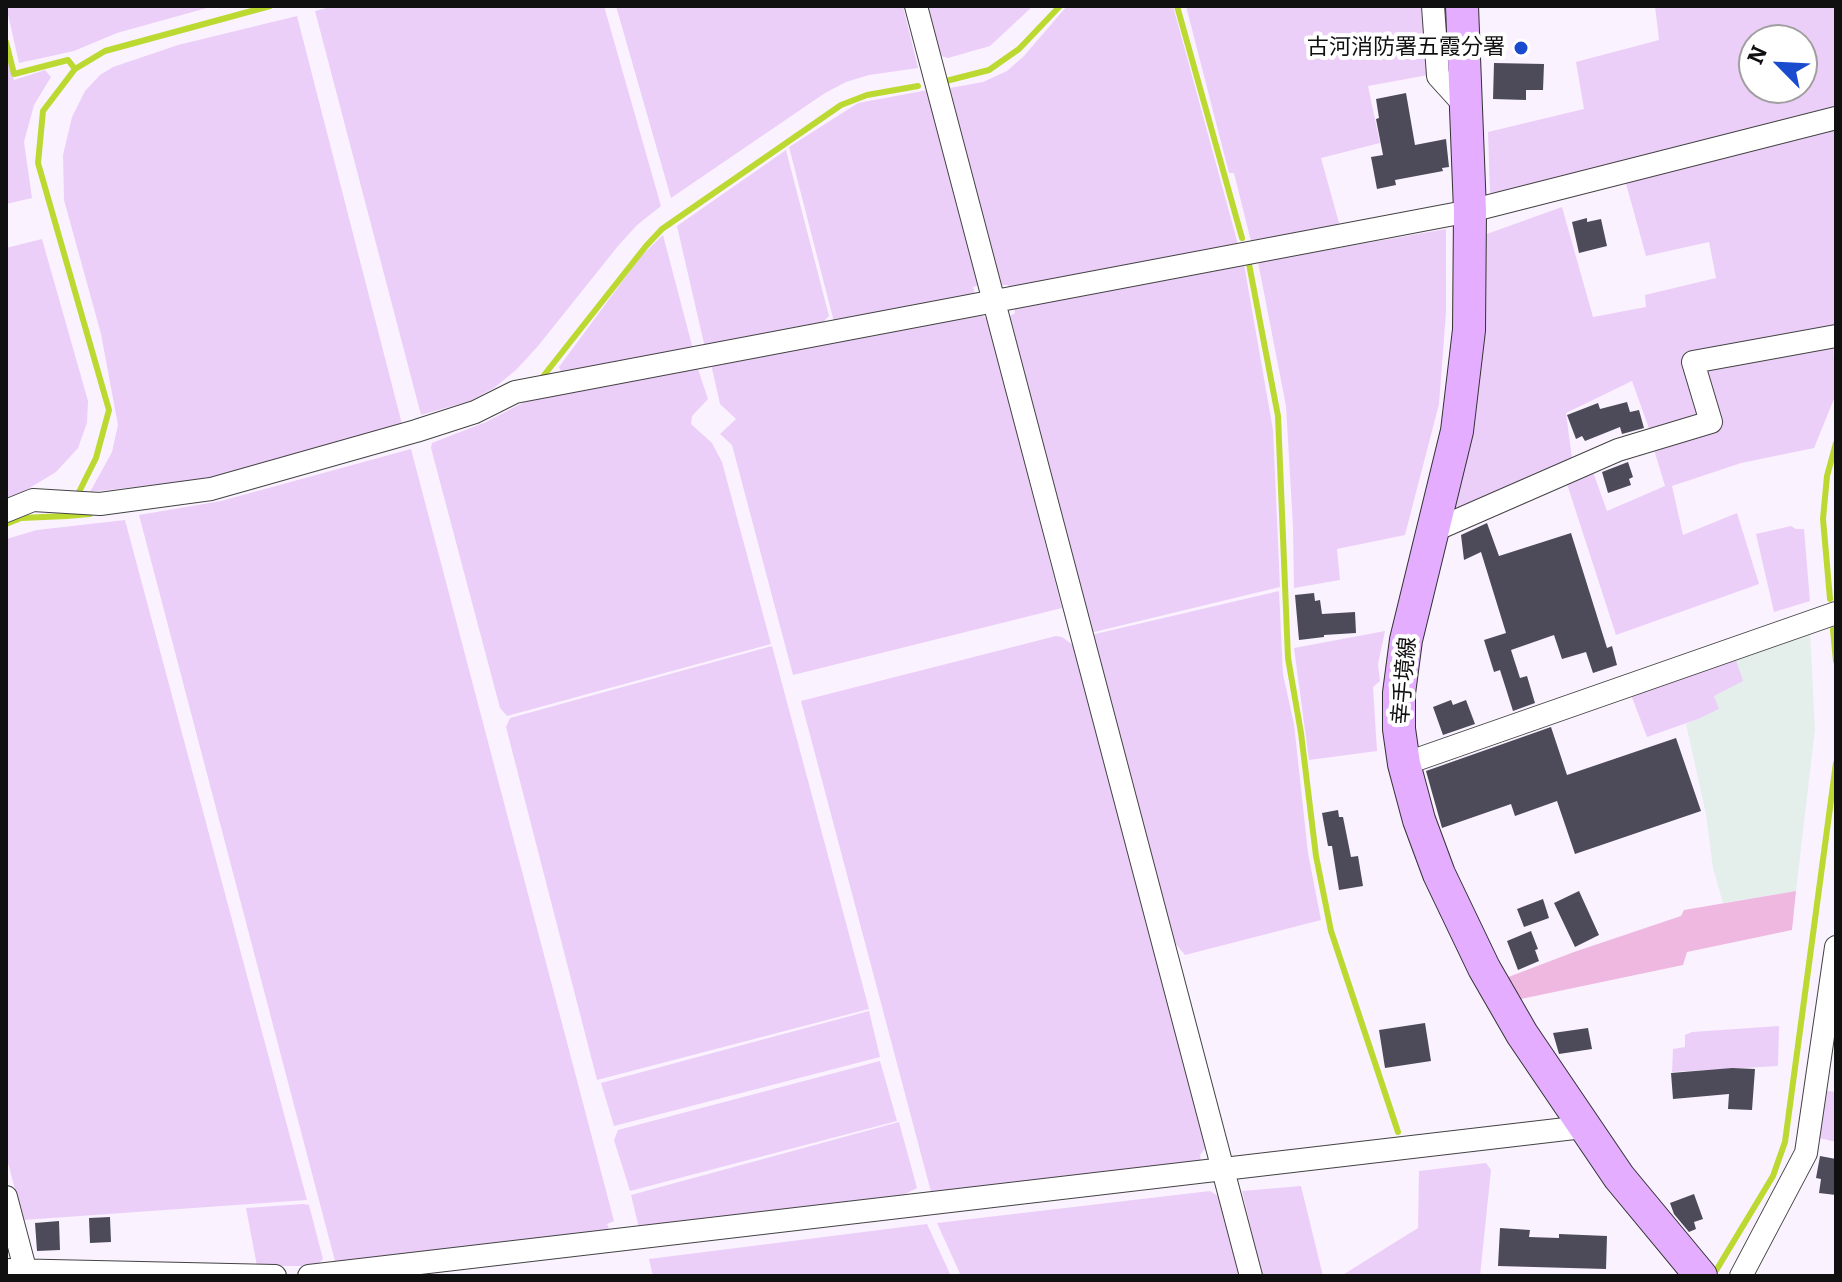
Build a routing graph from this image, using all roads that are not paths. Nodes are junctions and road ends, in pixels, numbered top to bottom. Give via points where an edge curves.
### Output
1 (916, 6) edge
2 (1433, 6) edge
3 (1462, 6) edge
4 (1478, 6) edge
5 (1463, 39) junction
6 (1468, 109) junction
7 (1836, 118) edge
8 (1470, 211) junction
9 (994, 303) junction
10 (1836, 336) edge
11 (6, 511) edge
12 (1435, 530) junction
13 (1836, 613) edge
14 (1404, 764) junction
15 (1836, 947) edge
16 (1583, 1127) junction
17 (1223, 1168) junction
18 (6, 1197) edge
19 (20, 1272) edge
20 (275, 1276) edge
21 (309, 1276) edge
22 (1251, 1276) edge
23 (1701, 1276) edge
24 (1741, 1276) edge

1 - 9 street
2 - 6 street via 1438,76
3 - 5 main road, 幸手境線
4 - 5 street
5 - 6 main road, 幸手境線
6 - 8 main road, 幸手境線
7 - 8 street
8 - 9 street
8 - 12 main road, 幸手境線 via 1463,386
9 - 11 street via 515,392 431,427 211,489 100,504 33,500
9 - 17 street
10 - 12 street via 1693,362 1711,422 1618,450
12 - 14 main road, 幸手境線 via 1406,640 1399,693
13 - 14 street
14 - 16 main road, 幸手境線 via 1439,874 1484,968
15 - 24 street via 1806,1153
16 - 17 street
16 - 23 main road, 幸手境線
17 - 21 street
17 - 22 street
18 - 19 street
19 - 20 street

